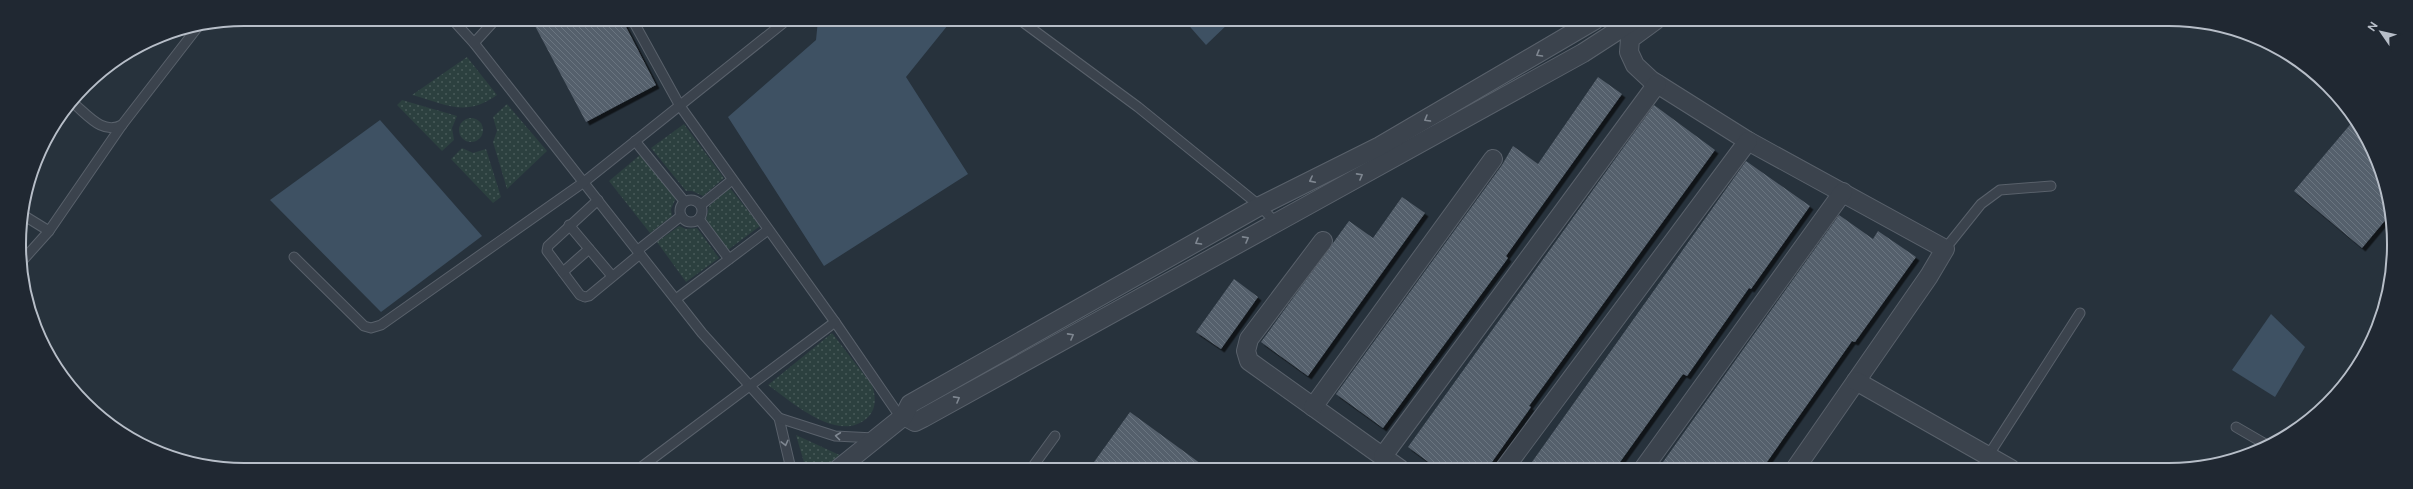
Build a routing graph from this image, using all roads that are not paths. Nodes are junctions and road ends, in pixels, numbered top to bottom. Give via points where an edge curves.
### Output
1 (458, 26) edge
2 (490, 26) edge
3 (636, 26) edge
4 (780, 26) edge
5 (1028, 26) edge
6 (1585, 26) edge
7 (1625, 26) edge
8 (1648, 26) edge
9 (194, 32) edge
10 (1573, 34) junction
11 (474, 43) junction
12 (1583, 53) junction
13 (1657, 84) junction
14 (76, 105) edge
15 (680, 106) junction
16 (122, 125) junction
17 (635, 141) junction
18 (1748, 141) junction
19 (1493, 159) dead end
20 (732, 180) junction
21 (584, 182) junction
22 (2051, 186) dead end
23 (1843, 192) junction
24 (598, 200) junction
25 (684, 201) junction
26 (701, 205) junction
27 (1260, 206) junction
28 (681, 216) junction
29 (28, 218) edge
30 (699, 219) junction
31 (1276, 223) junction
32 (569, 225) junction
33 (768, 230) junction
34 (49, 231) junction
35 (1323, 241) dead end
36 (589, 249) junction
37 (1945, 249) junction
38 (639, 252) junction
39 (26, 257) edge
40 (294, 257) dead end
41 (729, 259) junction
42 (563, 272) junction
43 (612, 276) junction
44 (676, 299) junction
45 (2080, 313) dead end
46 (835, 322) junction
47 (1856, 381) junction
48 (749, 386) junction
49 (1313, 407) junction
50 (903, 417) junction
51 (779, 418) junction
52 (2236, 427) dead end
53 (1055, 436) dead end
54 (877, 438) junction
55 (2261, 442) edge
56 (1383, 456) junction
57 (647, 463) edge
58 (790, 463) edge
59 (844, 463) edge
60 (1035, 463) edge
61 (1392, 463) edge
62 (1508, 463) edge
63 (1647, 463) edge
64 (1799, 463) edge
65 (1985, 463) edge

1 - 11 lane
2 - 11 lane
3 - 15 lane
4 - 15 lane
5 - 27 lane via 1138,107
6 - 10 street
7 - 12 street
8 - 13 street via 1630,39 1629,52 1634,65
9 - 16 lane
10 - 12 street
10 -> 27 street via 1380,146
11 - 21 lane
31 -> 12 street
13 - 18 street
13 - 56 street
14 - 16 lane via 104,128 114,129
15 - 17 lane
15 - 20 lane
16 - 34 lane
17 - 21 lane
17 - 25 lane
18 - 23 street
18 - 62 street
19 - 49 street
20 - 26 lane
20 - 33 lane
21 - 24 lane
21 - 40 lane via 381,325 371,328 364,326
22 - 37 lane via 2000,190 1982,204
23 - 37 street
23 - 63 street
24 - 32 lane
24 - 38 lane
25 - 26 lane via 691,199
25 - 28 lane via 680,207
26 - 30 lane
27 - 31 lane
27 -> 50 street via 910,404
28 - 30 lane via 690,222
28 - 38 lane
29 - 34 lane
30 - 41 lane
50 -> 31 street via 915,422 923,418
32 - 36 lane
32 - 42 lane via 548,246 548,251
33 - 41 lane
33 - 46 lane
34 - 39 lane
35 - 49 street via 1249,338 1246,351 1249,361
36 - 42 lane
36 - 43 lane
37 - 47 street
38 - 43 lane
38 - 44 lane
41 - 44 lane
42 - 43 lane via 580,295 585,297
44 - 48 lane
45 - 65 lane
46 - 48 lane
46 - 50 lane
47 - 64 street
47 - 65 street
48 - 51 lane
48 - 57 lane
49 - 56 street
50 - 54 street
54 -> 51 lane via 835,436
51 -> 58 lane
52 - 55 lane
53 - 60 lane
54 - 59 street
56 - 61 street

